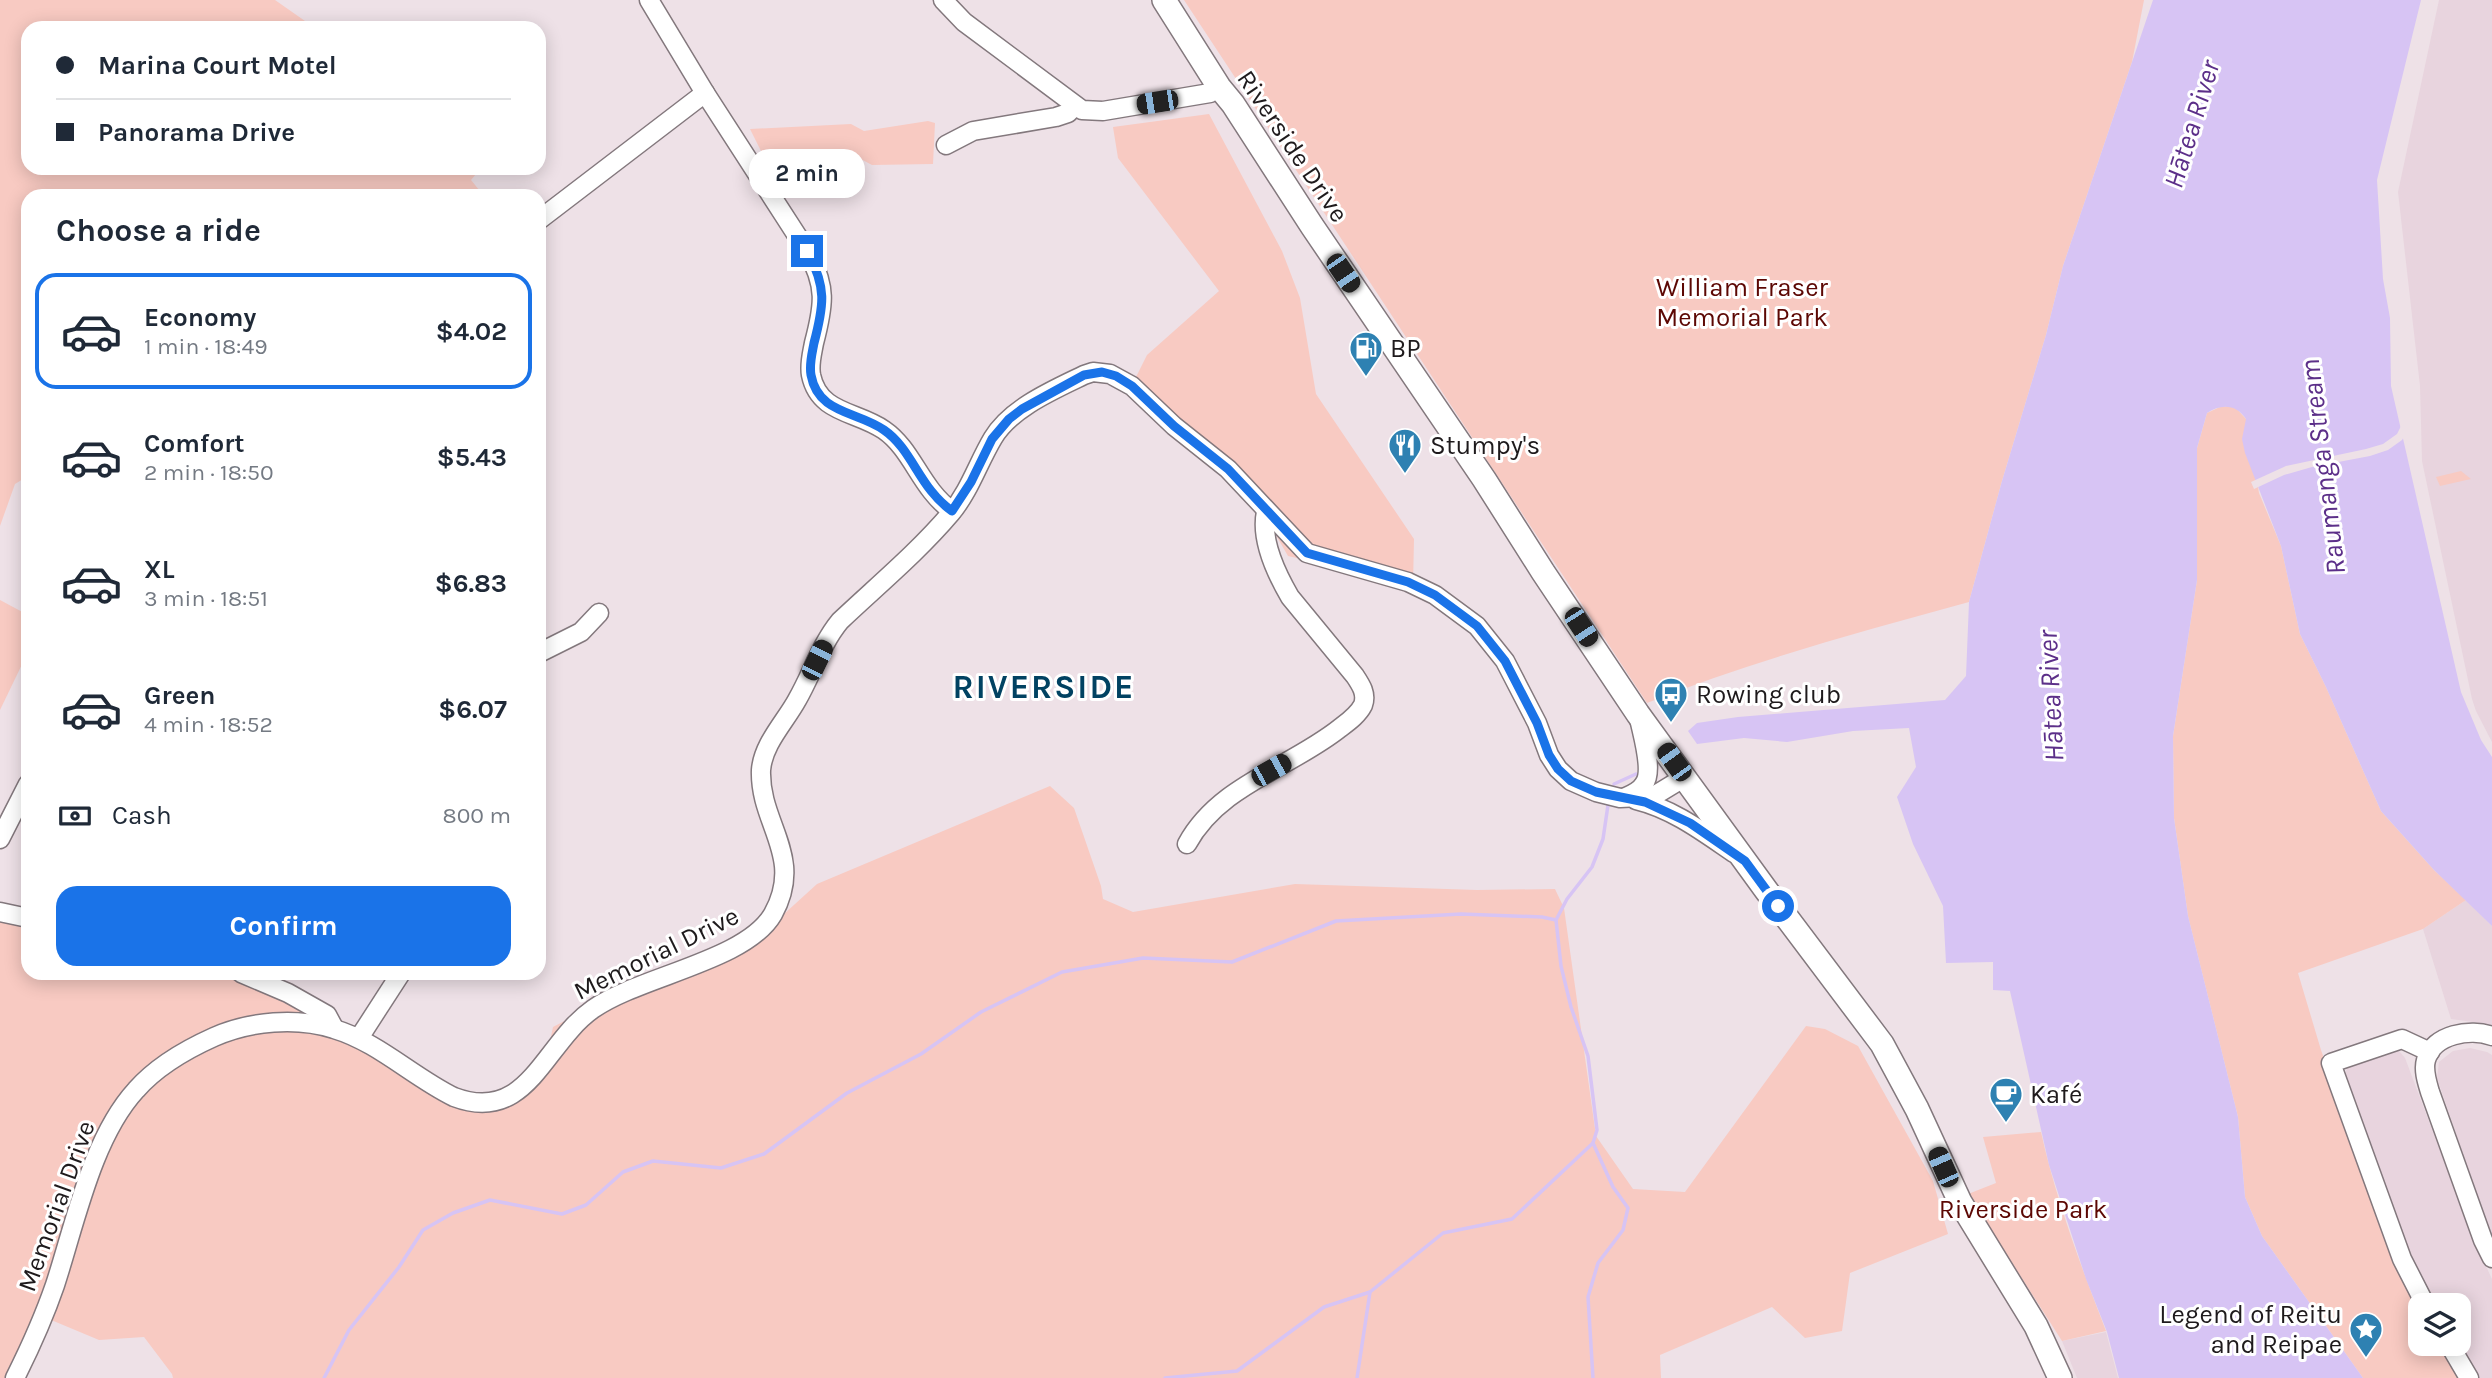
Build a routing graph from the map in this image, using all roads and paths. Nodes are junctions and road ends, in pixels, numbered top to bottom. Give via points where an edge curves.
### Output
1 (649, 0) edge
2 (943, 0) edge
3 (1164, 0) edge
4 (1219, 87) junction
5 (705, 93) junction
6 (1075, 106) junction
7 (946, 145) dead end
8 (546, 215) edge
9 (952, 511) junction
10 (1266, 512) junction
11 (599, 613) dead end
12 (546, 650) edge
13 (1638, 713) junction
14 (1685, 777) junction
15 (1626, 797) junction
16 (21, 798) edge
17 (0, 839) edge
18 (1187, 844) dead end
19 (1745, 861) junction
20 (0, 912) edge
21 (21, 916) edge
22 (257, 980) edge
23 (396, 980) edge
24 (288, 993) junction
25 (276, 1023) junction
26 (334, 1028) junction
27 (2492, 1036) edge
28 (359, 1038) junction
29 (2430, 1052) junction
30 (2492, 1258) edge
31 (2419, 1293) edge
32 (2456, 1356) edge
33 (15, 1378) edge
34 (2060, 1378) edge
35 (2469, 1378) edge

1 - 5 street
2 - 6 street via 964,22
3 - 4 main road, Riverside Drive
4 - 6 street via 1210,93 1103,111
4 - 13 main road, Riverside Drive
5 - 8 street
5 - 9 street via 819,274 823,306 810,369 814,386 831,407 885,430 929,490
6 - 7 street via 1056,117 973,131
9 - 10 street, Memorial Drive via 992,439 1009,419 1084,375 1102,372 1132,386 1228,469
9 - 28 street, Memorial Drive via 837,625 768,747 762,783 786,865 778,904 759,932 742,944 596,1007 570,1028 521,1089 491,1104 454,1097
10 - 15 street, Memorial Drive via 1307,553 1408,582 1435,595 1477,626 1505,661 1558,769 1584,788
10 - 18 street via 1267,542 1283,584 1355,676 1365,697 1353,718 1329,737 1241,788 1213,811
11 - 12 street via 581,632
13 - 14 main road, Riverside Drive
13 - 15 street via 1648,772 1646,782
14 - 15 street, Memorial Drive via 1657,794
14 - 19 main road, Riverside Drive
15 - 19 street, Memorial Drive via 1667,810
16 - 17 street
19 - 34 main road, Riverside Drive via 1882,1044 1960,1202 2036,1326
20 - 21 street
22 - 24 street
23 - 28 street
24 - 25 street via 290,1011
24 - 26 street via 327,1015
25 - 26 street, Memorial Drive
25 - 33 street, Memorial Drive via 239,1028 190,1047 146,1079 128,1099 101,1150 45,1312
26 - 28 street, Memorial Drive
27 - 29 street via 2467,1032 2444,1040
29 - 30 street via 2426,1079
29 - 31 street via 2402,1039 2331,1063 2402,1259
32 - 35 street

